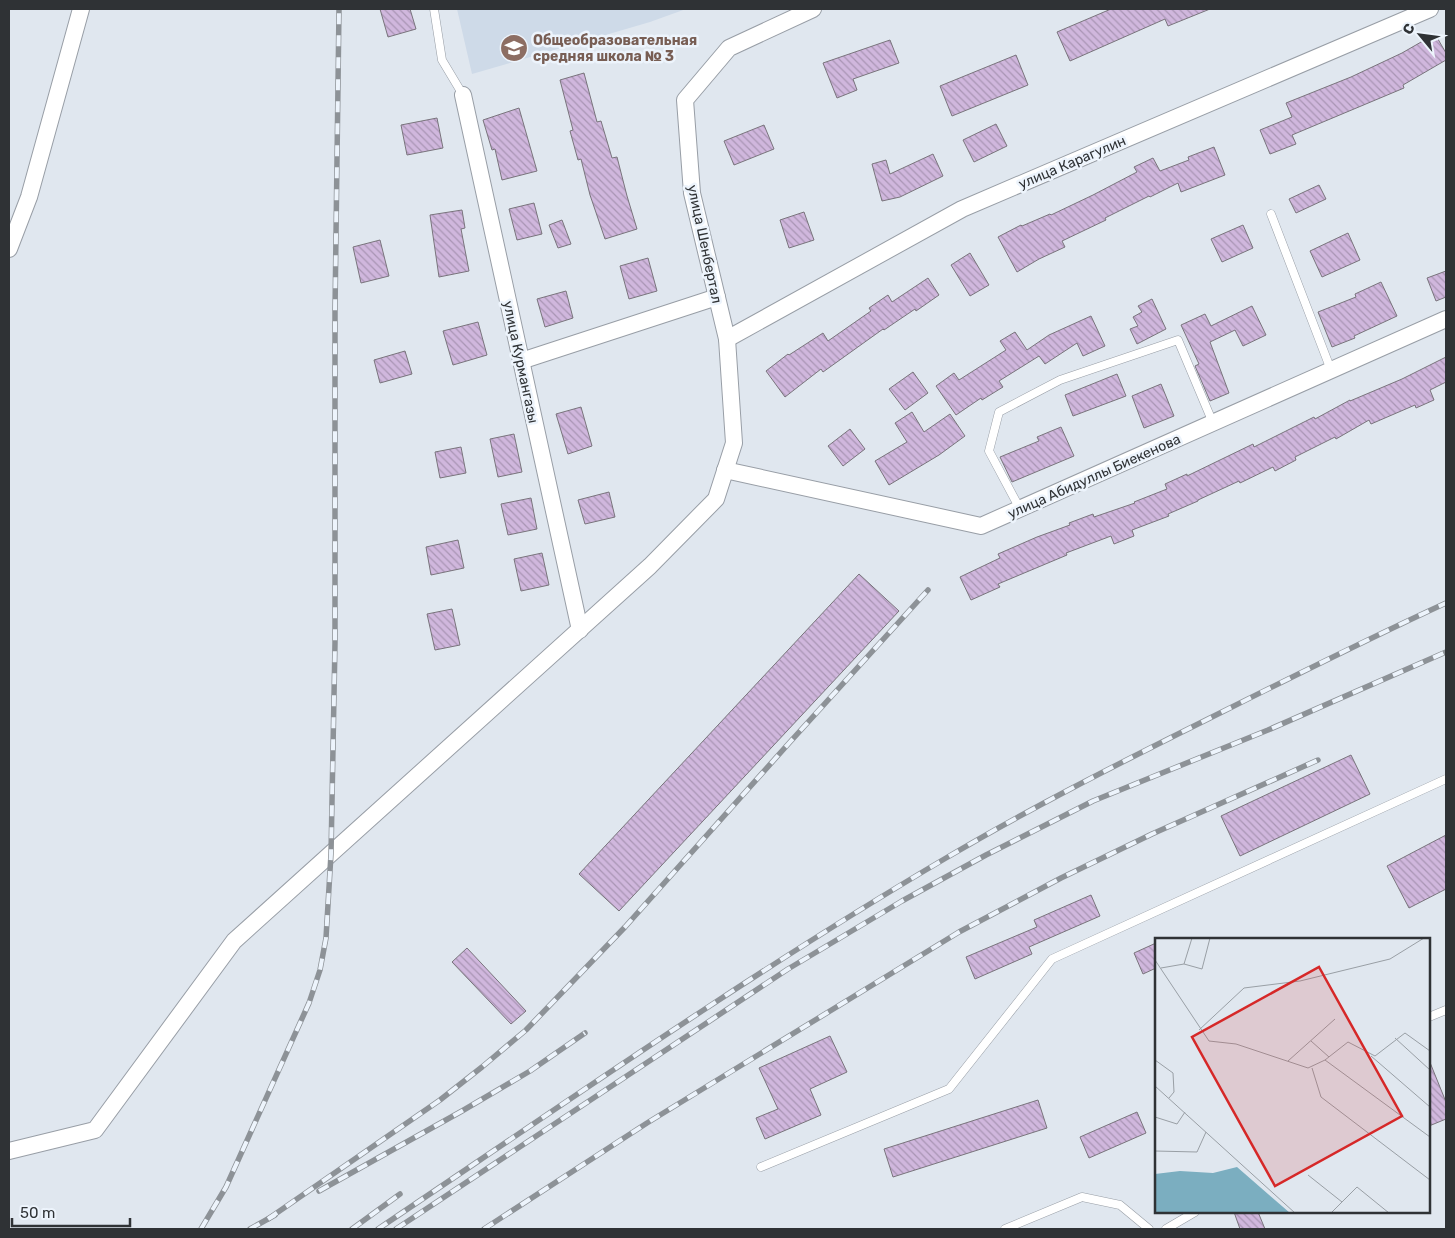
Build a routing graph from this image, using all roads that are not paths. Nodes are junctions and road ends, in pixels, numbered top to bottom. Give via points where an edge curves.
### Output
1 (81, 9) edge
2 (434, 9) edge
3 (813, 9) edge
4 (1430, 9) edge
5 (463, 95) joint
6 (1271, 214) dead end
7 (9, 249) edge
8 (717, 297) junction
9 (1446, 319) edge
10 (727, 339) junction
11 (521, 362) junction
12 (1331, 370) junction
13 (1213, 423) junction
14 (725, 470) junction
15 (1020, 509) junction
16 (580, 630) junction
17 (1446, 779) edge
18 (1446, 1010) edge
19 (1430, 1017) edge
20 (9, 1151) edge
21 (761, 1167) dead end
22 (1193, 1213) edge
23 (1006, 1229) edge
24 (1149, 1229) edge
25 (1166, 1229) edge

1 - 7 street via 29,197
2 - 5 lane via 442,60
3 - 8 street, улица Шенбертал via 729,48 685,100 692,193
4 - 10 street, улица Карагулин via 962,209
5 - 11 street, улица Курмангазы
6 - 12 lane
8 - 10 street, улица Шенбертал
8 - 11 street
9 - 12 street, улица Абидуллы Биекенова
10 - 14 street, улица Шенбертал via 734,443
11 - 16 street, улица Курмангазы
12 - 13 street, улица Абидуллы Биекенова
13 - 15 street, улица Абидуллы Биекенова
13 - 15 lane via 1178,340 1060,380 999,412 989,451
14 - 15 street, улица Абидуллы Биекенова via 981,526
14 - 16 street, улица Шенбертал via 716,499
16 - 20 street, улица Шенбертал via 234,941 95,1130
17 - 21 lane via 1052,959 949,1090
18 - 19 lane
22 - 25 lane
23 - 24 lane via 1082,1197 1120,1205

